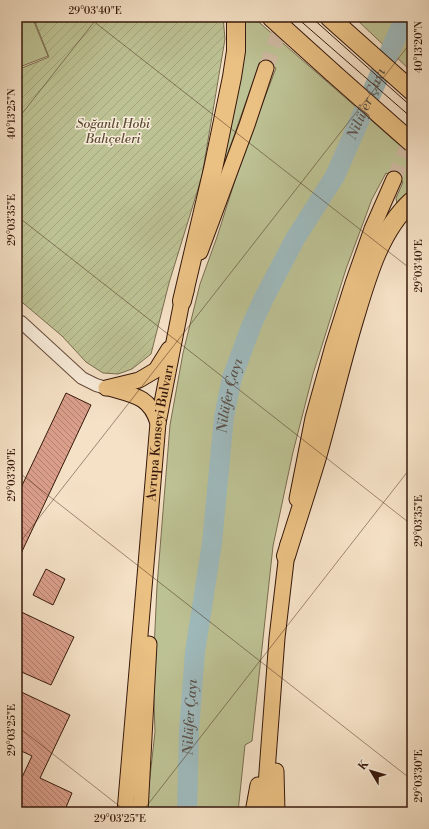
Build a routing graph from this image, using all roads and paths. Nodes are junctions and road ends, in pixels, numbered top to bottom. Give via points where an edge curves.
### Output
1 (236, 17) edge
2 (271, 17) edge
3 (329, 17) edge
4 (266, 68) tunnel mouth
5 (412, 91) edge
6 (412, 143) edge
7 (394, 179) tunnel mouth
8 (412, 201) edge
9 (182, 302) junction
10 (17, 321) edge
11 (174, 342) junction
12 (106, 388) junction
13 (158, 423) junction
14 (146, 556) junction
15 (286, 556) junction
16 (273, 704) junction
17 (125, 812) edge
18 (140, 812) edge
19 (253, 812) edge
20 (264, 812) edge
21 (277, 812) edge

1 - 9 highway via 236,51 232,77
2 - 6 highway, bridge
3 - 5 highway
4 - 9 main road, Avrupa Konseyi Bulvarı
7 - 15 main road via 367,242 333,346 313,418
8 - 15 highway via 397,218 381,245 365,284 317,458
9 - 11 main road, Avrupa Konseyi Bulvarı
10 - 12 lane via 82,378
11 - 12 main road via 156,370 139,380
11 - 13 main road, Avrupa Konseyi Bulvarı
12 - 13 main road via 145,401 155,412
13 - 14 main road, Avrupa Konseyi Bulvarı
14 - 17 main road, Avrupa Konseyi Bulvarı
14 - 18 main road via 150,620
15 - 16 main road
16 - 19 main road
16 - 20 main road
16 - 21 main road

